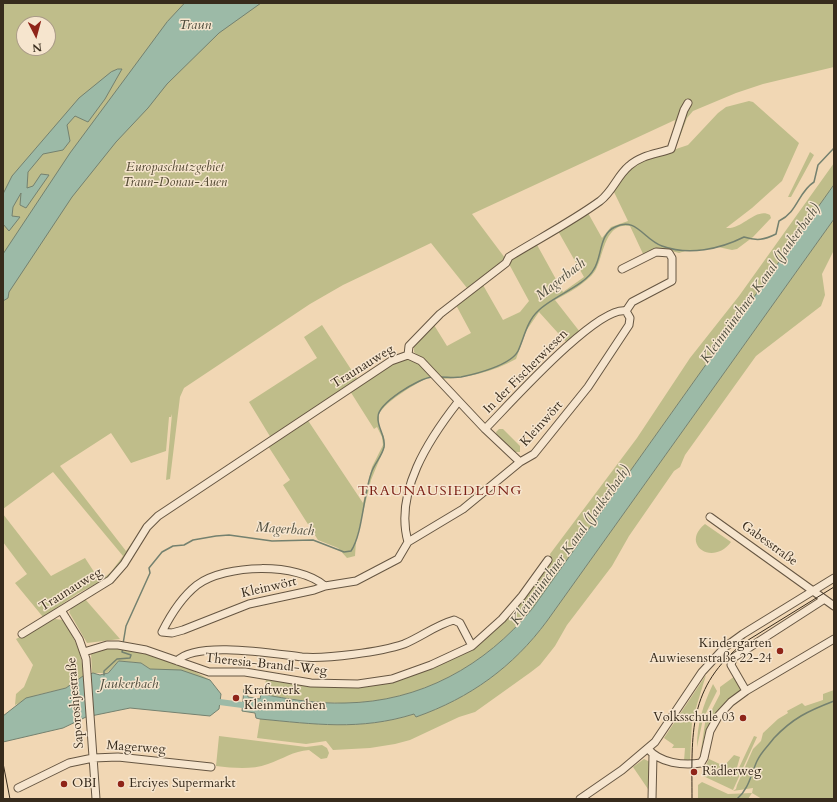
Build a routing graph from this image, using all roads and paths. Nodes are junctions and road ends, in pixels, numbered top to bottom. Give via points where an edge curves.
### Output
1 (688, 103) dead end
2 (622, 269) dead end
3 (626, 311) junction
4 (408, 355) junction
5 (458, 402) junction
6 (485, 429) junction
7 (520, 462) junction
8 (710, 517) dead end
9 (408, 542) junction
10 (548, 560) dead end
11 (834, 578) edge
12 (325, 586) junction
13 (813, 592) junction
14 (823, 600) junction
15 (834, 606) edge
16 (61, 610) junction
17 (22, 634) dead end
18 (834, 639) edge
19 (472, 646) junction
20 (84, 652) junction
21 (177, 661) junction
22 (746, 691) junction
23 (650, 752) junction
24 (93, 758) junction
25 (212, 767) dead end
26 (18, 788) dead end
27 (96, 799) edge
28 (580, 799) edge
29 (652, 799) edge

1 - 4 street, Traunauweg via 671,149 643,157 630,164 602,199 509,257 506,263 440,314 409,346
2 - 3 street via 656,252 669,253 672,258 672,281 632,302
3 - 6 street, In der Fischerwiesen via 613,314 574,340
3 - 7 street, Kleinwört via 630,318 629,325 591,384 534,454
4 - 5 street via 417,358
4 - 16 street, Traunauweg via 391,361 158,516 147,527 124,564 110,580
5 - 6 street
5 - 9 street via 435,433 416,472 407,498 404,518
6 - 7 street
7 - 9 street, Kleinwört via 463,509
8 - 13 street, Gabesstraße
9 - 12 street, Kleinwört via 402,555 392,562 356,581
10 - 19 street, Theresia-Brandl-Weg via 502,619
11 - 13 street
12 - 12 street, Kleinwört via 248,604 183,630 162,632 191,590 219,573 255,568 276,570 310,576
13 - 14 street, Gabesstraße
13 - 23 street via 725,647 702,672
14 - 15 street, Gabesstraße
14 - 22 street via 733,658 731,665
16 - 17 street, Traunauweg
16 - 20 street, Saporoshjestraße
18 - 22 street
19 - 21 street, Theresia-Brandl-Weg via 404,676 358,684 311,683 245,672 209,672
19 - 21 street via 460,623 454,620 398,646 346,655 322,658 234,650 191,653 182,655
20 - 21 street, Theresia-Brandl-Weg via 107,645 118,645
20 - 24 street, Saporoshjestraße
22 - 23 street via 725,708 714,723 701,763 670,762
23 - 28 street
23 - 29 street
24 - 25 street, Magerweg via 118,757
24 - 26 street, Magerweg via 69,763
24 - 27 street, Saporoshjestraße

